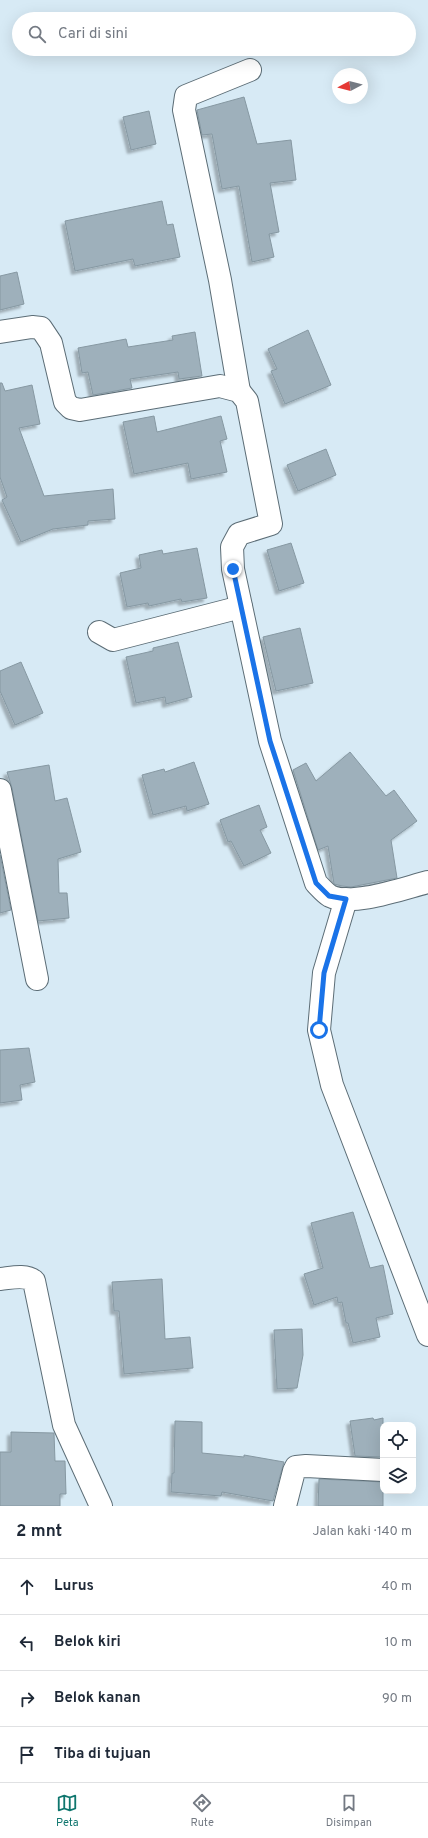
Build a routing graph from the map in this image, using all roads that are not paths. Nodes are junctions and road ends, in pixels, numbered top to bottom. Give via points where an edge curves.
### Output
1 (250, 70) dead end
2 (0, 332) edge
3 (239, 391) junction
4 (241, 607) junction
5 (99, 632) dead end
6 (0, 790) edge
7 (428, 882) edge
8 (346, 899) junction
9 (37, 979) dead end
10 (0, 1279) edge
11 (428, 1334) edge
12 (380, 1470) edge
13 (101, 1506) edge
14 (286, 1506) edge

1 - 3 street via 186,96 184,110 220,280
2 - 3 street via 41,328 51,343 65,402 80,410 220,386
3 - 4 street via 247,401 271,524 239,534 232,547 233,569
4 - 5 street via 113,640
4 - 8 street via 270,741 316,883 329,896
6 - 9 street
7 - 8 street via 359,899
8 - 11 street via 324,973 319,1030 332,1085
10 - 13 street via 30,1277 34,1281 64,1424
12 - 14 street via 296,1467

